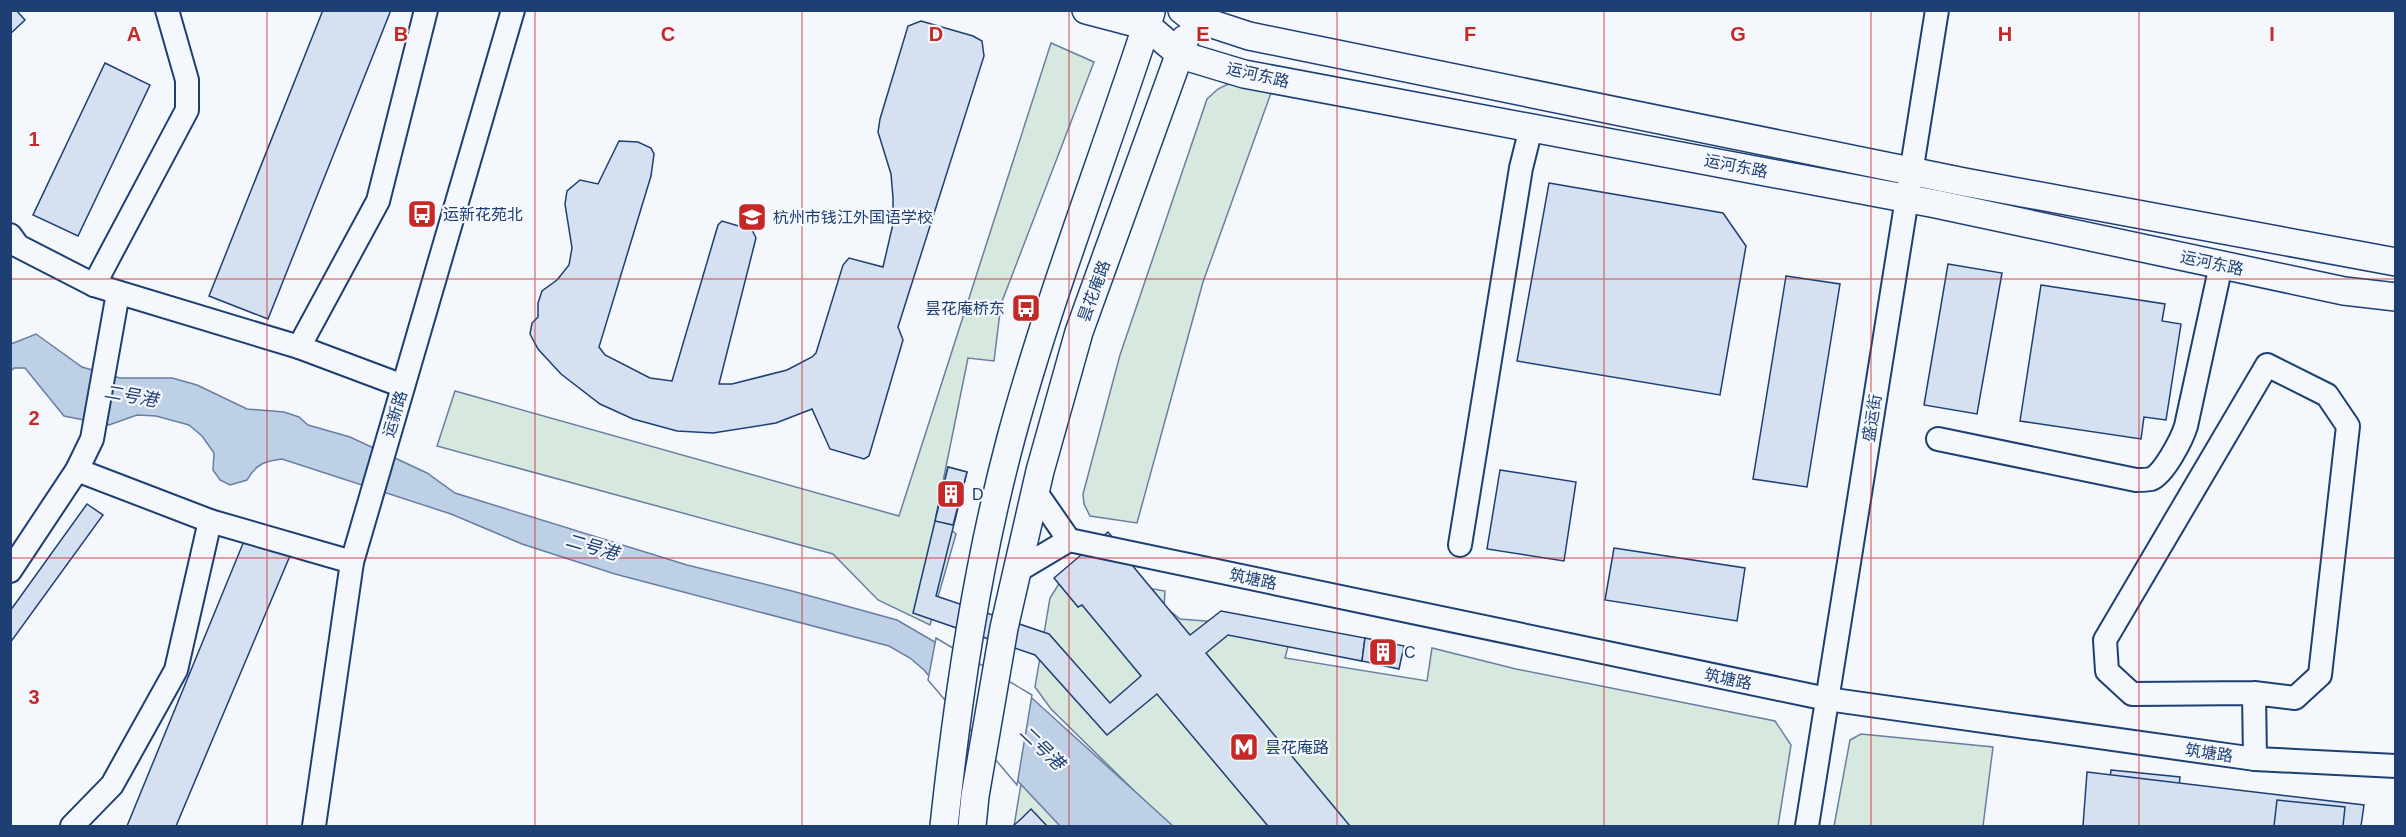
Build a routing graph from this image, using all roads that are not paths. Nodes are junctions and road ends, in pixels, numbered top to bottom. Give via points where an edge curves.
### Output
1 (167, 10) edge
2 (426, 10) edge
3 (513, 10) edge
4 (1086, 10) edge
5 (1937, 10) edge
6 (1189, 13) edge
7 (1149, 18) edge
8 (1181, 55) junction
9 (1531, 128) junction
10 (1911, 171) junction
11 (1907, 198) junction
12 (10, 235) edge
13 (2396, 262) edge
14 (2221, 265) junction
15 (94, 285) junction
16 (118, 293) junction
17 (2396, 297) edge
18 (299, 347) junction
19 (403, 386) junction
20 (1938, 439) dead end
21 (77, 470) junction
22 (1035, 491) junction
23 (210, 521) junction
24 (1069, 540) junction
25 (1460, 545) dead end
26 (352, 562) junction
27 (10, 571) edge
28 (1017, 571) junction
29 (2254, 693) junction
30 (1827, 699) junction
31 (2255, 759) junction
32 (2396, 766) edge
33 (72, 826) edge
34 (314, 826) edge
35 (944, 826) edge
36 (972, 826) edge
37 (1807, 826) edge

1 - 15 street via 187,80 187,110
2 - 18 street via 378,201
3 - 19 street, 运新路
4 - 7 main road, 运河东路
5 - 10 street, 盛运街
6 - 8 main road, 昙花庵路
6 - 10 main road, 运河东路 via 1249,36
7 - 8 main road, 运河东路
7 - 35 main road via 1011,438 987,535 972,619
8 - 9 main road, 运河东路 via 1244,74
8 - 22 main road, 昙花庵路 via 1078,332
9 - 11 main road, 运河东路
9 - 25 street via 1521,168
10 - 11 street, 盛运街
10 - 13 main road, 运河东路
11 - 14 main road, 运河东路
11 - 30 street, 盛运街
12 - 15 street via 18,246
14 - 17 main road, 运河东路 via 2344,291
14 - 20 street via 2182,439 2152,478 2136,480
15 - 16 street
16 - 18 street
16 - 21 street via 92,439
18 - 19 street
19 - 26 street, 运新路
21 - 23 street
21 - 27 street
22 - 24 street
22 - 28 main road, 昙花庵路
23 - 26 street
23 - 33 street via 176,670 112,785
24 - 28 street
24 - 30 street, 筑塘路
26 - 34 street, 运新路
28 - 36 main road, 昙花庵路
29 - 29 street via 2295,698 2320,675 2348,426 2327,395 2267,365 2105,640 2107,671 2132,694
29 - 31 street
30 - 31 street, 筑塘路
30 - 37 street, 盛运街
31 - 32 street, 筑塘路

